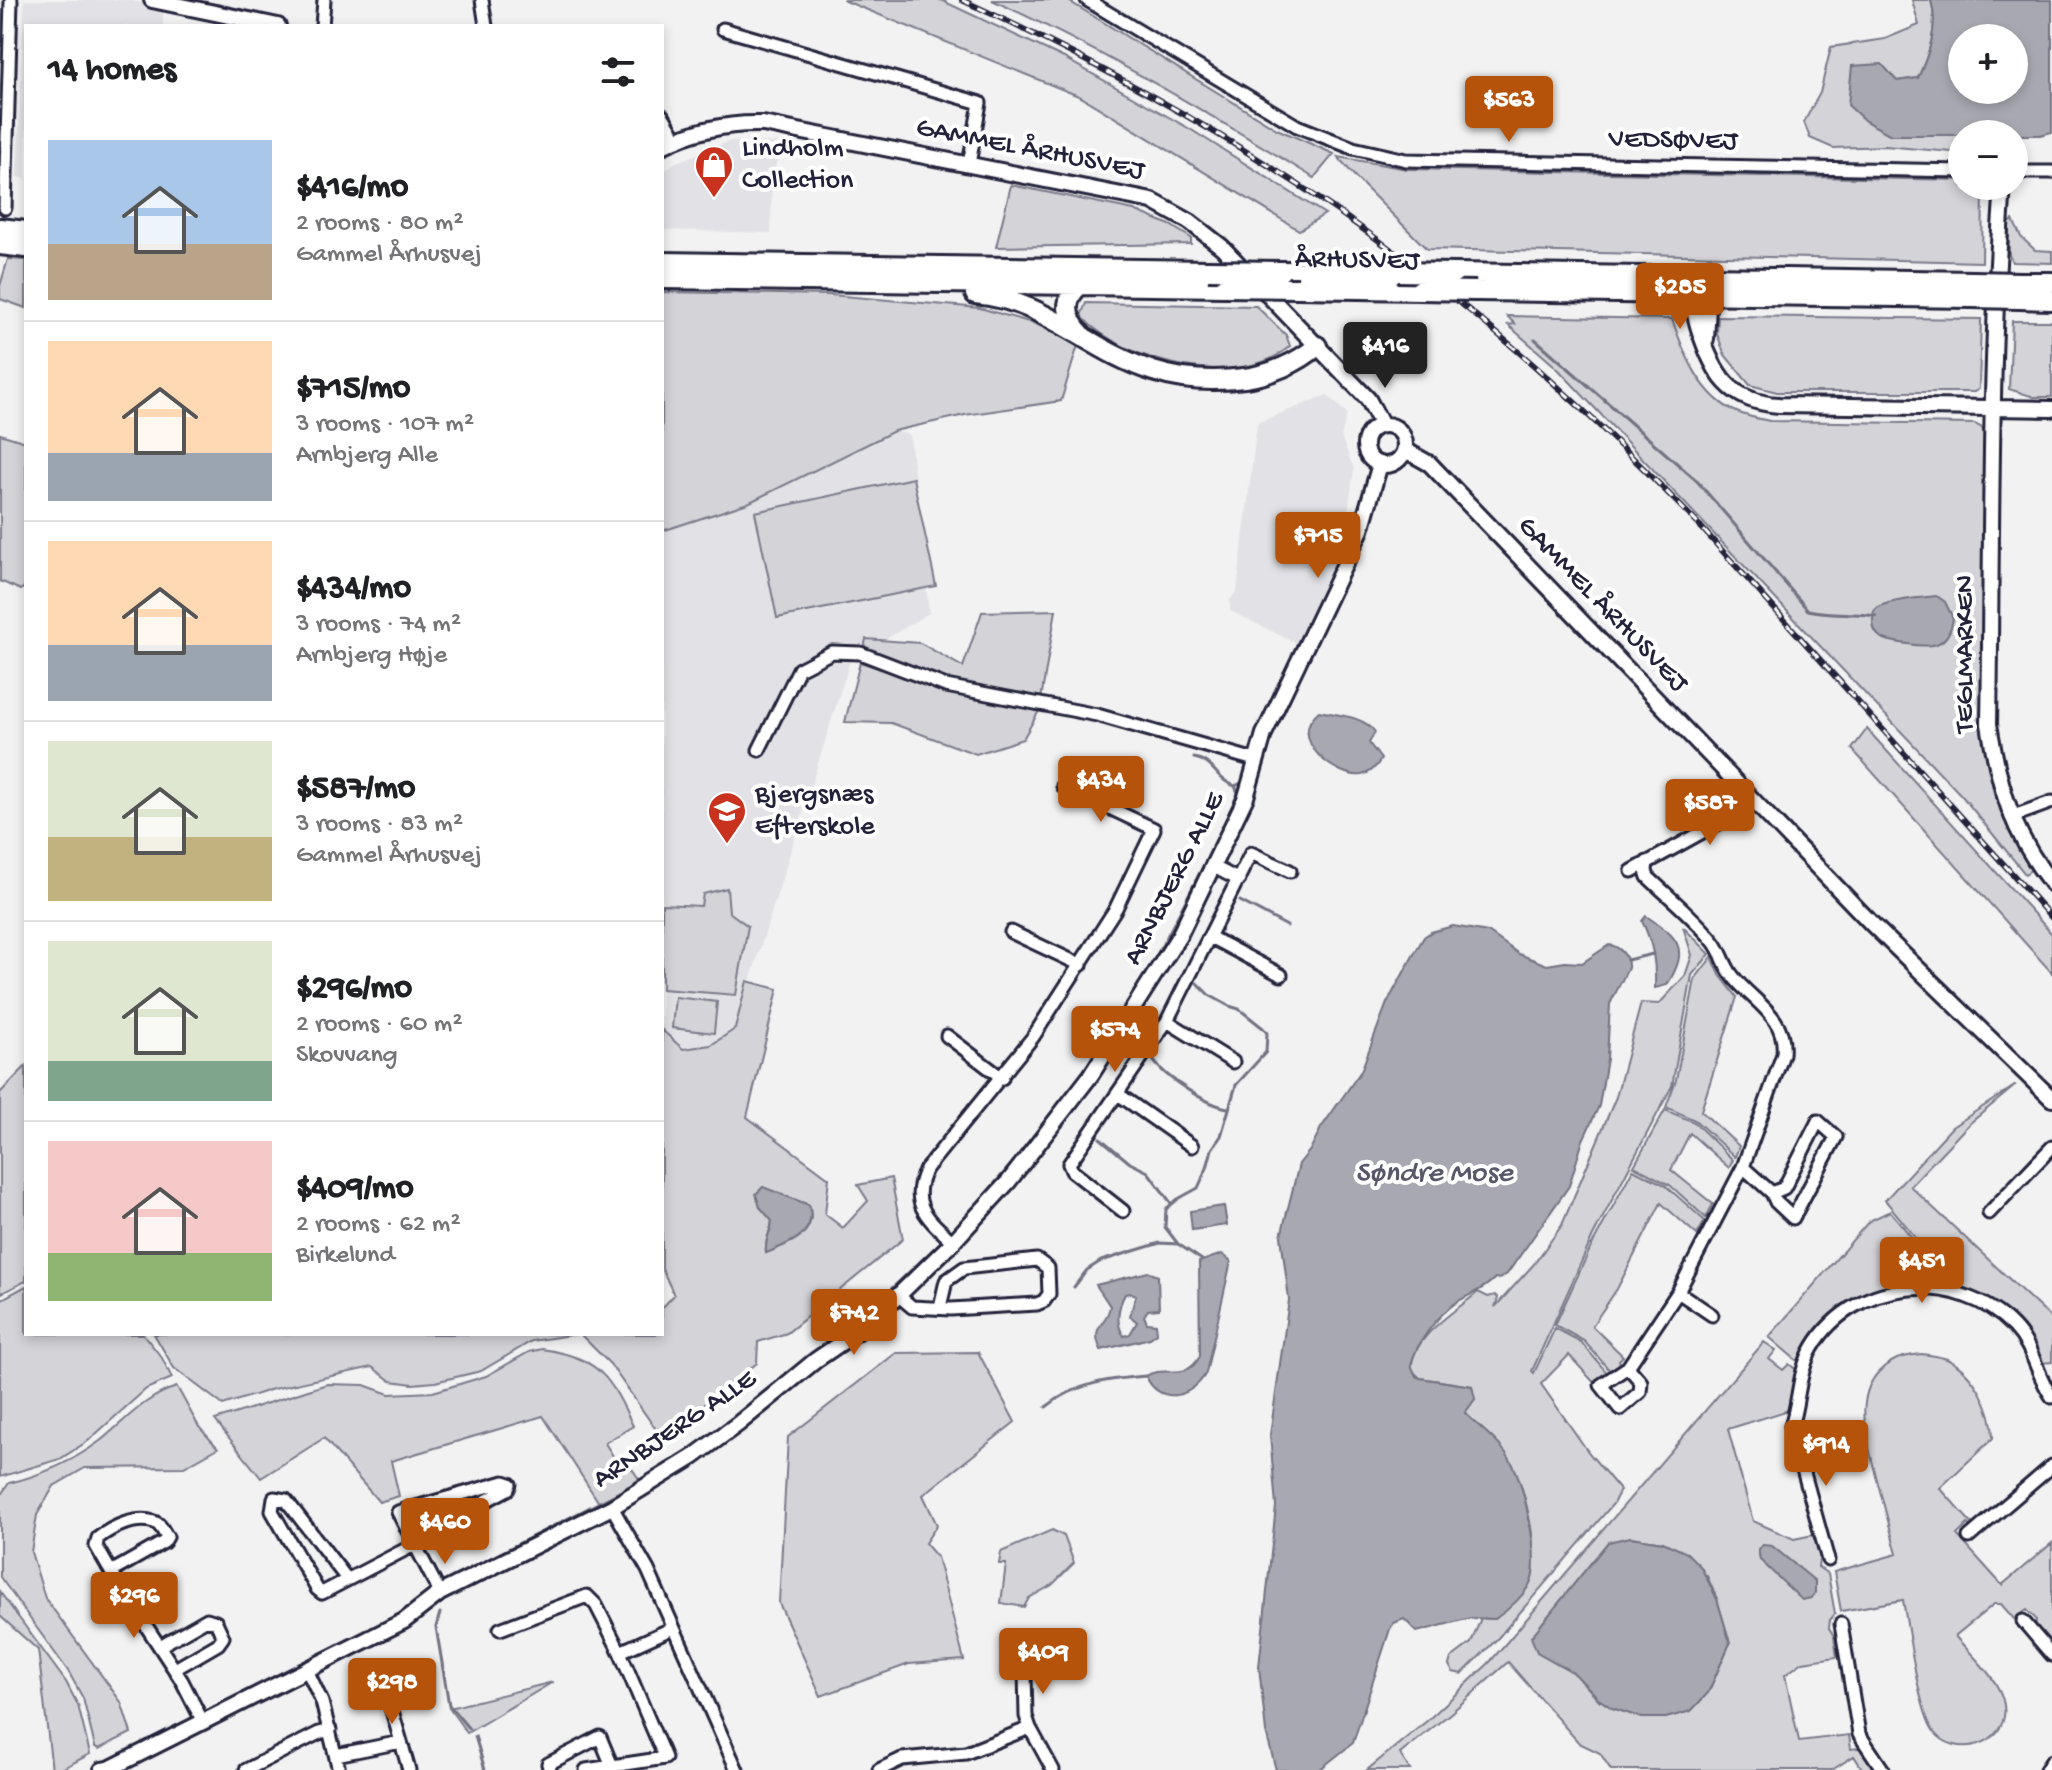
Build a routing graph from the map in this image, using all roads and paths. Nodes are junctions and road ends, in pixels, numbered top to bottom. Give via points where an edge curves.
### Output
1 (11, 0) edge
2 (152, 0) edge
3 (324, 0) edge
4 (482, 0) edge
5 (1087, 0) edge
6 (268, 24) edge
7 (322, 24) edge
8 (486, 24) edge
9 (723, 29) dead end
10 (669, 142) edge
11 (969, 164) junction
12 (1948, 171) edge
13 (2028, 172) edge
14 (2052, 172) edge
15 (1994, 200) edge
16 (2001, 200) edge
17 (5, 208) dead end
18 (0, 228) edge
19 (24, 231) edge
20 (1997, 239) junction
21 (0, 245) edge
22 (24, 248) edge
23 (664, 262) edge
24 (664, 279) edge
25 (837, 281) junction
26 (2052, 282) edge
27 (1080, 285) junction
28 (1972, 290) junction
29 (2020, 290) junction
30 (1686, 294) junction
31 (1718, 294) junction
32 (2052, 300) edge
33 (1082, 335) junction
34 (1317, 346) junction
35 (1706, 351) junction
36 (1994, 409) junction
37 (2052, 409) edge
38 (1382, 425) junction
39 (1405, 450) junction
40 (1380, 464) junction
41 (759, 750) dead end
42 (1255, 760) junction
43 (1063, 786) dead end
44 (2052, 802) edge
45 (1755, 803) junction
46 (2011, 817) junction
47 (1647, 862) junction
48 (1214, 867) junction
49 (1290, 871) dead end
50 (1632, 871) dead end
51 (1239, 880) junction
52 (2052, 884) edge
53 (1011, 932) dead end
54 (1210, 937) junction
55 (1081, 965) junction
56 (1281, 975) dead end
57 (1167, 1021) junction
58 (947, 1036) dead end
59 (1233, 1062) dead end
60 (1002, 1078) junction
61 (1118, 1094) junction
62 (2052, 1099) edge
63 (1192, 1146) dead end
64 (2052, 1147) edge
65 (1743, 1167) junction
66 (1772, 1193) junction
67 (1123, 1211) dead end
68 (1989, 1213) dead end
69 (953, 1242) junction
70 (1678, 1292) junction
71 (899, 1296) junction
72 (940, 1307) junction
73 (1712, 1315) dead end
74 (1628, 1367) dead end
75 (2052, 1397) edge
76 (2052, 1466) edge
77 (612, 1507) junction
78 (1969, 1537) dead end
79 (413, 1543) junction
80 (1828, 1560) dead end
81 (111, 1572) junction
82 (347, 1579) junction
83 (440, 1593) junction
84 (2023, 1621) dead end
85 (1841, 1624) dead end
86 (673, 1628) junction
87 (500, 1629) dead end
88 (160, 1646) junction
89 (620, 1652) junction
90 (2052, 1655) edge
91 (175, 1669) junction
92 (307, 1670) junction
93 (1025, 1671) dead end
94 (386, 1690) dead end
95 (203, 1722) junction
96 (1030, 1728) junction
97 (330, 1730) junction
98 (401, 1742) junction
99 (336, 1755) junction
100 (2052, 1761) edge
101 (612, 1766) junction
102 (102, 1770) edge
103 (246, 1770) edge
104 (339, 1770) edge
105 (409, 1770) edge
106 (550, 1770) edge
107 (586, 1770) edge
108 (737, 1770) edge
109 (879, 1770) edge
110 (1053, 1770) edge
111 (1883, 1770) edge
112 (2046, 1770) edge

1 - 17 street
2 - 6 street
3 - 7 street
4 - 8 street
5 - 12 street, VEDSØVEJ via 1297,126 1353,148 1406,160
9 - 11 street via 980,103
10 - 11 street, GAMMEL ÅRHUSVEJ via 733,123 763,124
11 - 34 street, GAMMEL ÅRHUSVEJ via 1152,201 1222,247
13 - 14 street
15 - 20 street, TEGLMARKEN
16 - 20 street, TEGLMARKEN
18 - 19 main road
20 - 36 street, TEGLMARKEN
21 - 22 main road
23 - 28 main road, ÅRHUSVEJ, bridge via 1454,273
24 - 25 main road, ÅRHUSVEJ
25 - 27 main road, ÅRHUSVEJ
25 - 33 main road via 996,295
26 - 29 main road, ÅRHUSVEJ
27 - 30 main road, ÅRHUSVEJ, bridge
27 - 33 main road via 1070,295 1067,311
28 - 29 main road, ÅRHUSVEJ, bridge
28 - 31 main road, ÅRHUSVEJ
29 - 32 main road, ÅRHUSVEJ
30 - 31 main road, ÅRHUSVEJ
30 - 35 street
31 - 35 street via 1708,307
33 - 34 main road via 1152,371 1209,382 1252,377
34 - 38 street, GAMMEL ÅRHUSVEJ via 1368,399
35 - 36 street via 1734,391 1755,402
36 - 37 street
36 - 46 street, TEGLMARKEN via 1989,724
38 - 39 street via 1399,429
38 - 40 street via 1365,441 1367,453
39 - 40 street via 1396,462
39 - 45 street, GAMMEL ÅRHUSVEJ via 1430,464
40 - 42 street, ARNBJERG ALLE via 1361,530
41 - 42 street, ARNBJERG ALLE via 799,669 832,652 860,653 946,686 1097,715
42 - 48 street, ARNBJERG ALLE via 1246,797
43 - 55 street via 1154,829
44 - 46 street
45 - 47 street
45 - 62 street, GAMMEL ÅRHUSVEJ
46 - 52 street, TEGLMARKEN
47 - 50 street
47 - 65 street via 1648,877 1714,942 1730,973 1781,1029 1783,1054
48 - 51 street
48 - 69 street, ARNBJERG ALLE via 1179,936 1091,1075 1009,1181
49 - 51 street via 1251,853
51 - 54 street
53 - 55 street
54 - 56 street
54 - 57 street
55 - 60 street
57 - 59 street
57 - 61 street
58 - 60 street
60 - 69 street via 919,1183 925,1215
61 - 63 street
61 - 67 street via 1069,1164
64 - 68 street
65 - 66 street
65 - 70 street
66 - 66 street via 1793,1218 1836,1137 1818,1121 1784,1188
69 - 71 street, ARNBJERG ALLE
70 - 73 street
70 - 74 street
71 - 72 street via 912,1307
71 - 77 street, ARNBJERG ALLE via 738,1424
72 - 72 street via 1044,1301 1049,1294 1048,1268 1037,1260 964,1268 946,1281
75 - 80 street via 2017,1330 1980,1301 1957,1292 1933,1287 1885,1292 1841,1317 1810,1353 1791,1426
76 - 78 street
77 - 83 street, ARNBJERG ALLE
77 - 86 street
79 - 79 street via 398,1512 510,1484 508,1489
79 - 82 street
79 - 83 street
81 - 81 street via 96,1546 98,1538 124,1523 159,1525 167,1537 164,1542
81 - 88 street
82 - 82 street via 286,1500 274,1498 272,1511 317,1589 322,1593
83 - 92 street, ARNBJERG ALLE via 404,1621
84 - 90 street
85 - 111 street via 1859,1734
86 - 89 street
86 - 108 street
87 - 89 street via 587,1596
88 - 91 street
88 - 91 street via 207,1619 216,1622 223,1637 218,1644
89 - 101 street via 665,1758
91 - 95 street
92 - 95 street, ARNBJERG ALLE
92 - 97 street
93 - 96 street
94 - 98 street
95 - 102 street, ARNBJERG ALLE
96 - 109 street via 966,1753 902,1759
96 - 110 street
97 - 99 street
97 - 103 street
98 - 99 street
98 - 105 street
99 - 104 street
100 - 112 street
101 - 106 street via 600,1737 548,1764
101 - 107 street

